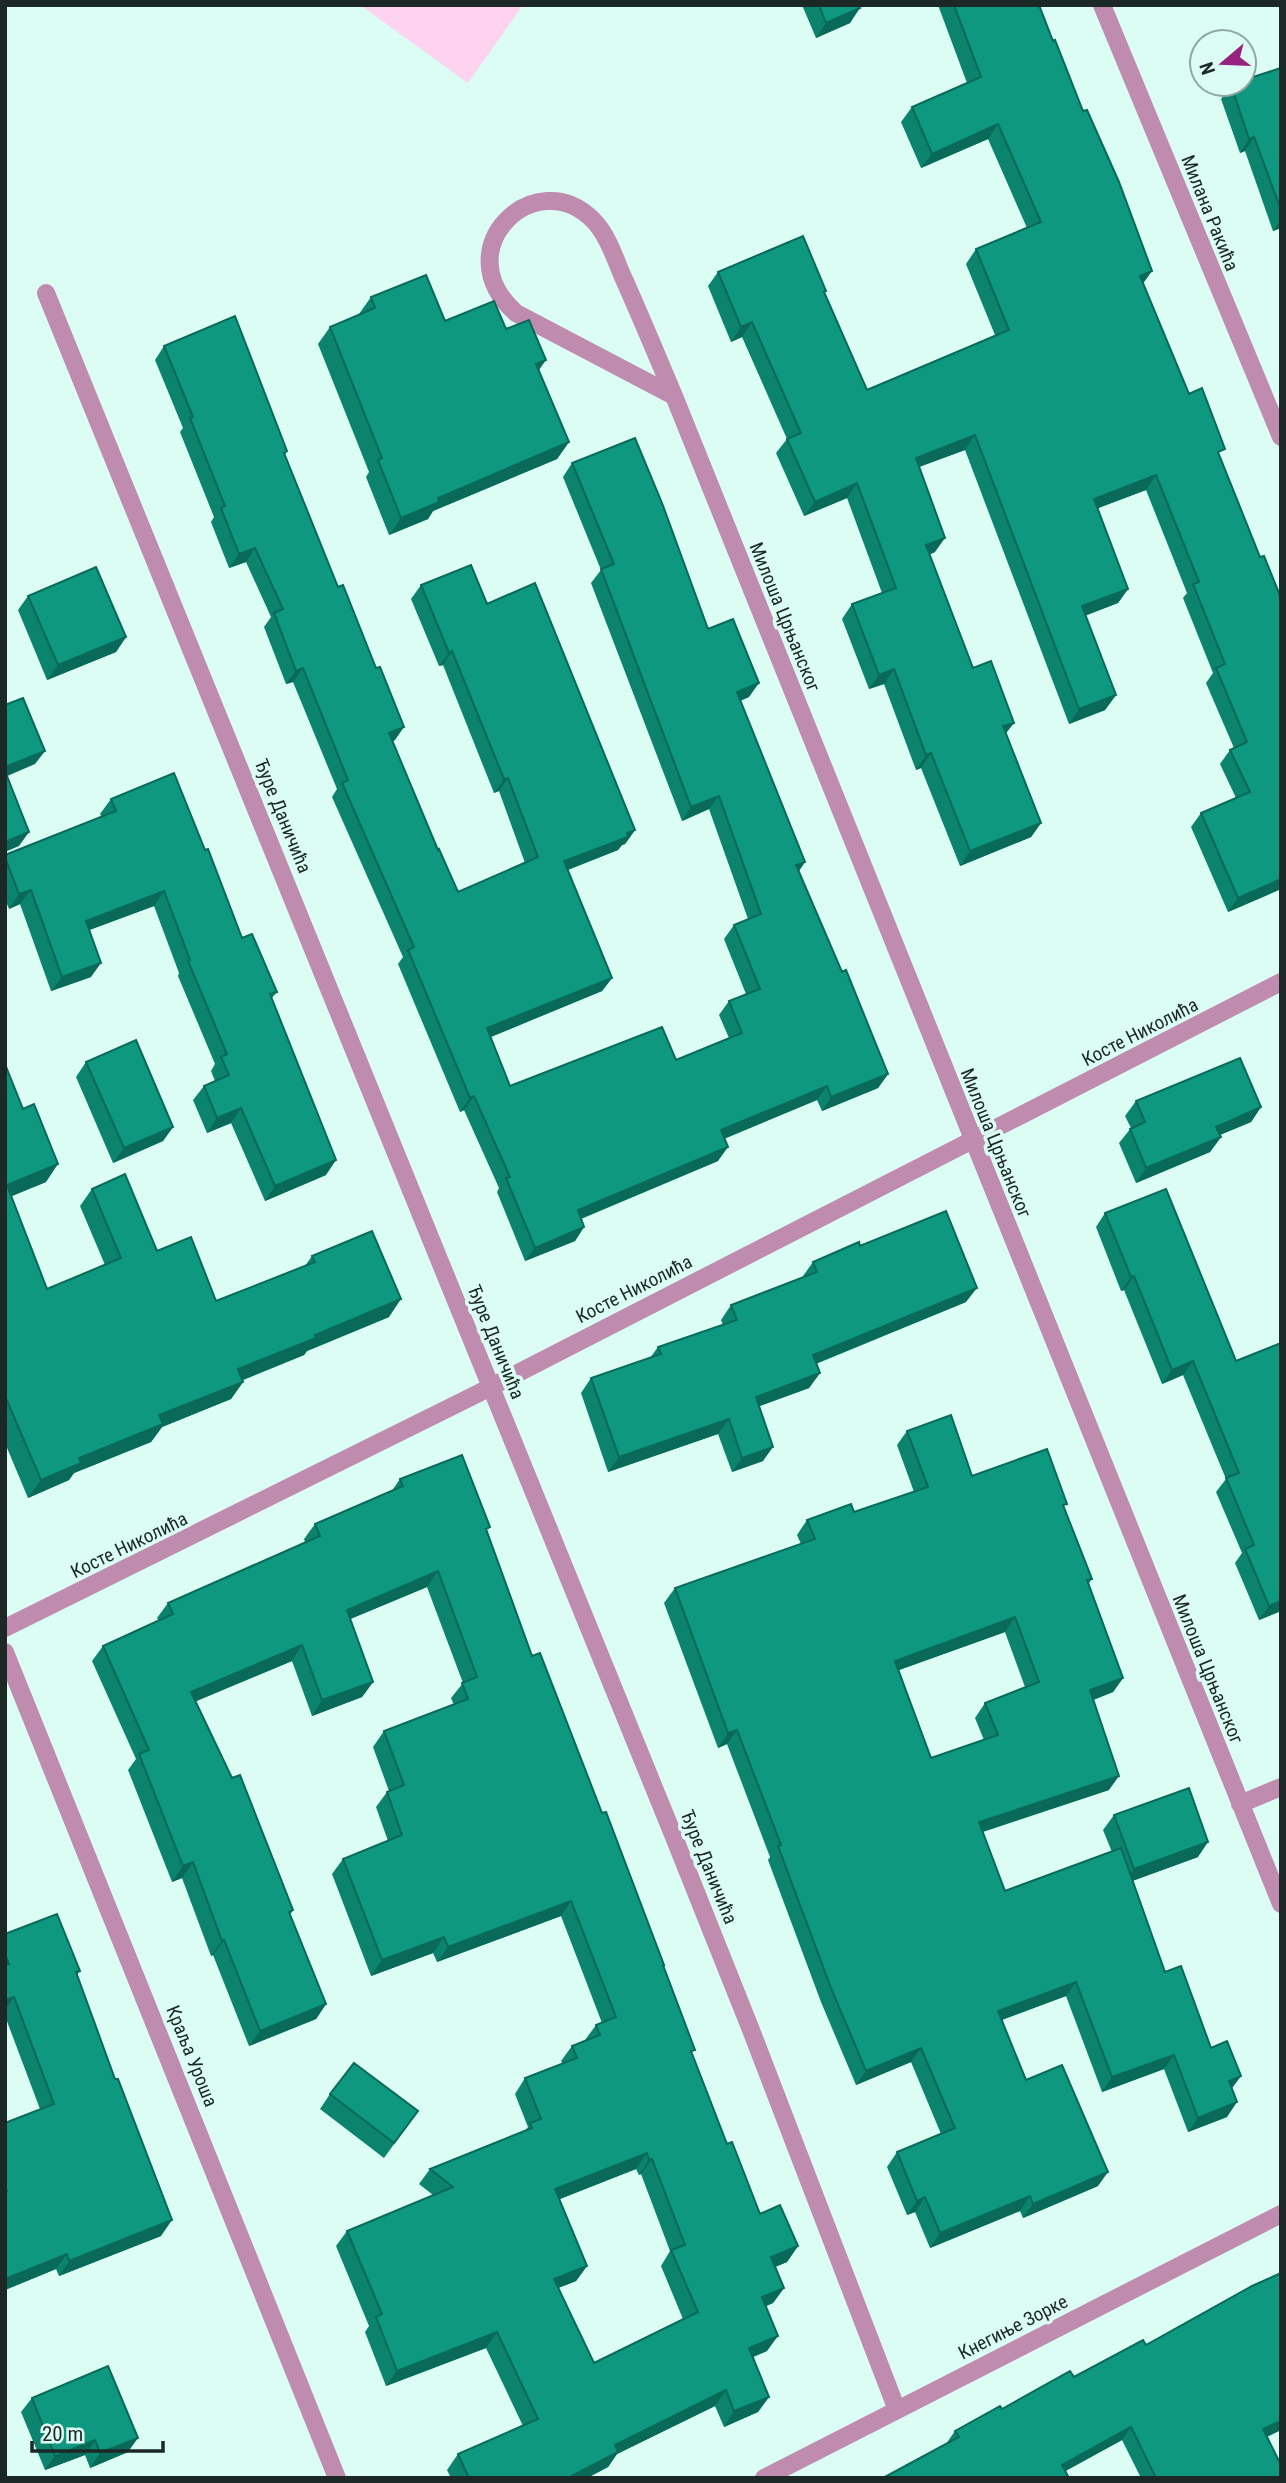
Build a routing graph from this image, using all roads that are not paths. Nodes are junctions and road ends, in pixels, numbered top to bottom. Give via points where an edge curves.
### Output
1 (1102, 5) edge
2 (46, 293) dead end
3 (674, 396) junction
4 (1281, 437) edge
5 (1281, 982) edge
6 (972, 1141) junction
7 (492, 1387) junction
8 (5, 1629) edge
9 (5, 1652) edge
10 (1281, 1787) edge
11 (1240, 1804) junction
12 (1281, 1904) edge
13 (1281, 2214) edge
14 (897, 2410) junction
15 (337, 2478) edge
16 (764, 2478) edge

1 - 4 street, Милана Ракића
2 - 7 street, Ђуре Даничића
3 - 3 street, Милоша Црњанског via 596,222 583,211 554,202 524,207 509,216 490,253 489,271 503,302 526,319
3 - 6 street, Милоша Црњанског
5 - 6 street, Косте Николића
6 - 7 street, Косте Николића
6 - 11 street, Милоша Црњанског
7 - 8 street, Косте Николића
7 - 14 street, Ђуре Даничића via 751,2030
9 - 15 street, Краља Уроша
10 - 11 street
11 - 12 street, Милоша Црњанског
13 - 14 street, Кнегиње Зорке
14 - 16 street, Кнегиње Зорке

